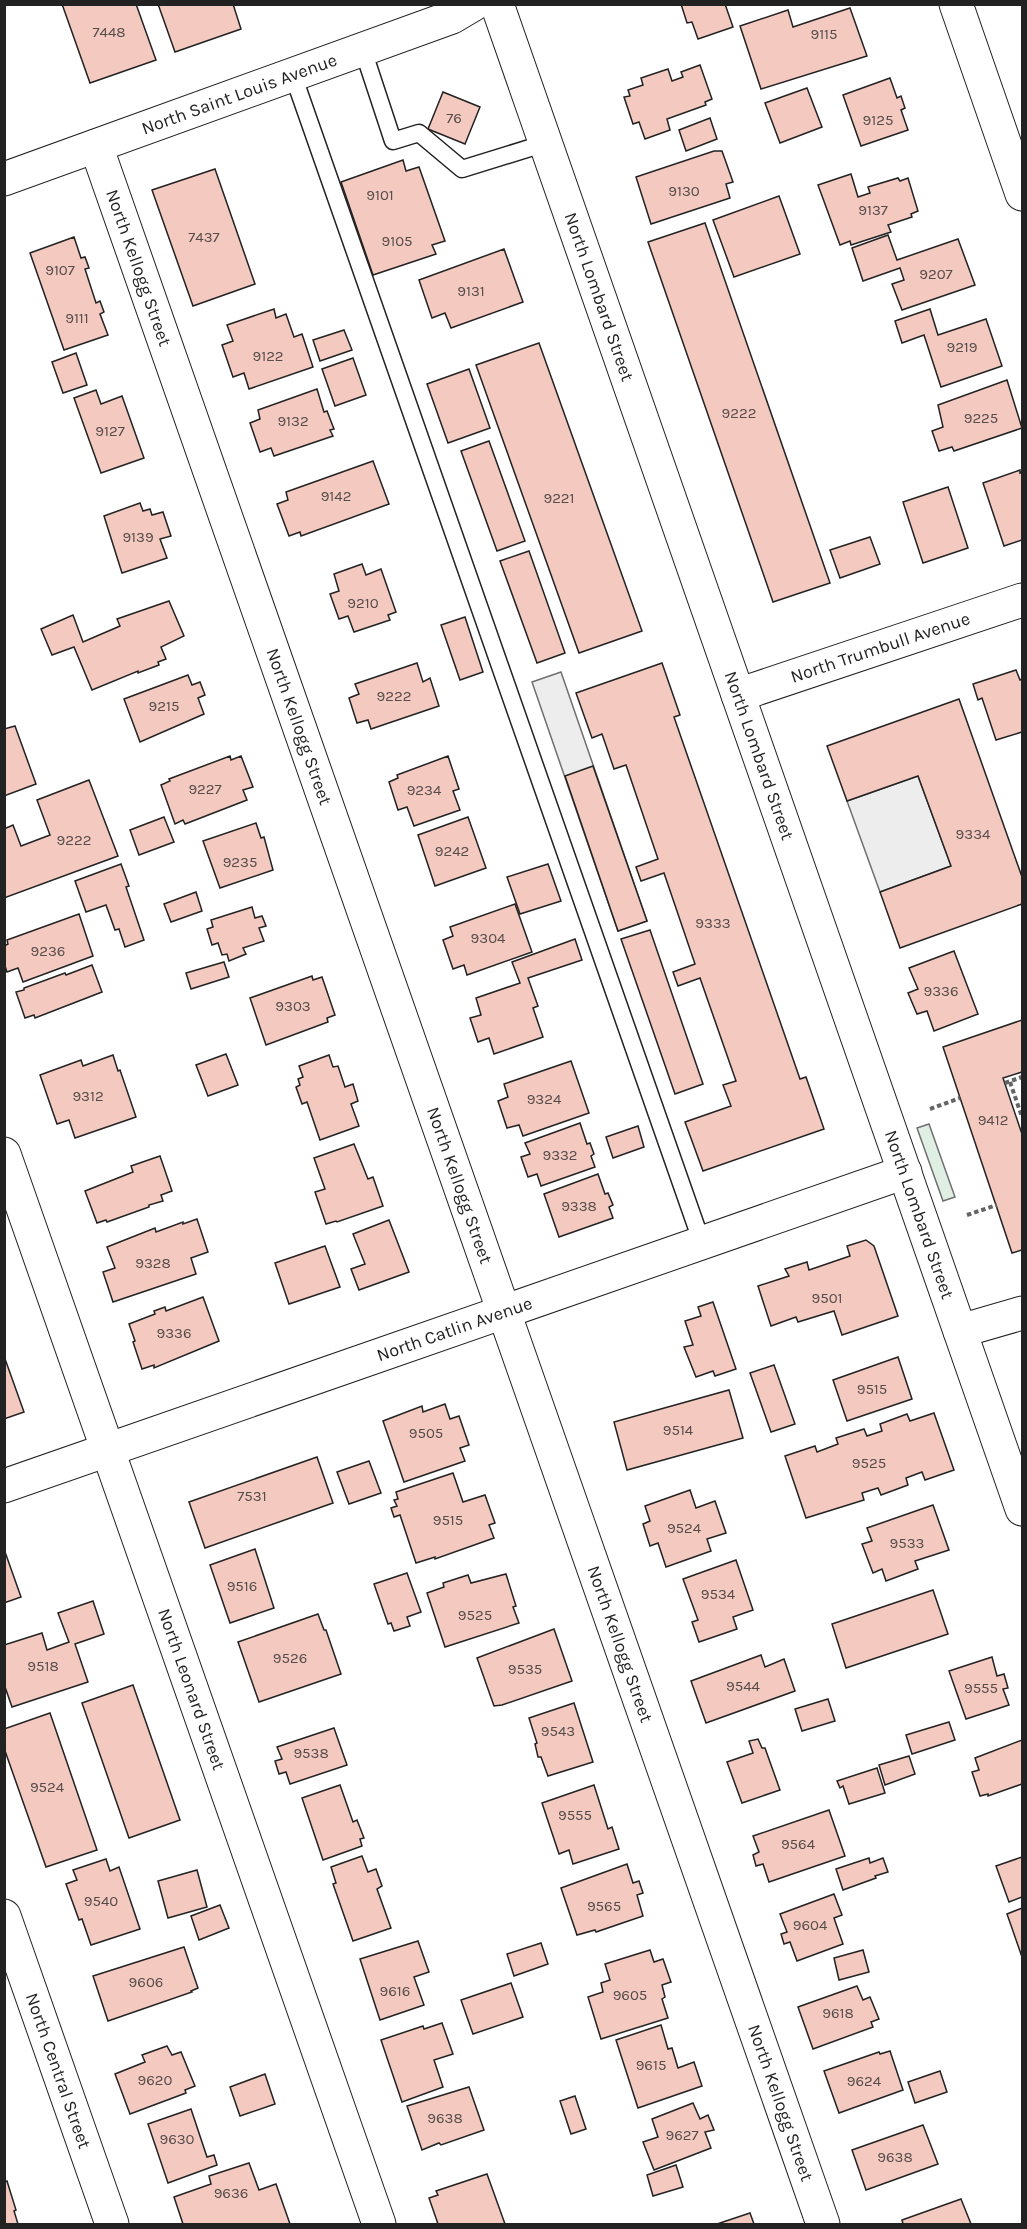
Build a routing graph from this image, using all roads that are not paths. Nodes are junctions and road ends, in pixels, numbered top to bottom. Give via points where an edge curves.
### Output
1 (474, 4) edge
2 (497, 4) edge
3 (956, 4) edge
4 (363, 50) junction
5 (293, 75) junction
6 (546, 143) junction
7 (96, 146) junction
8 (4, 179) edge
9 (1023, 194) edge
10 (1023, 600) edge
11 (738, 695) junction
12 (4, 1154) edge
13 (905, 1172) junction
14 (702, 1243) junction
15 (503, 1312) junction
16 (1023, 1313) edge
17 (960, 1331) junction
18 (108, 1450) junction
19 (4, 1486) edge
20 (1023, 1509) edge
21 (5, 1919) edge
22 (112, 2224) edge
23 (379, 2224) edge
24 (823, 2224) edge

1 - 4 street, North Saint Louis Avenue via 452,17
2 - 6 street, North Lombard Street
3 - 9 street
4 - 5 street, North Saint Louis Avenue
4 - 6 lane via 393,141 418,133 462,169
5 - 7 street, North Saint Louis Avenue
5 - 14 lane
6 - 11 street, North Lombard Street
7 - 8 street, North Saint Louis Avenue
7 - 15 street, North Kellogg Street
10 - 11 street, North Trumbull Avenue
11 - 13 street, North Lombard Street
12 - 18 street, North Leonard Street
13 - 14 street, North Catlin Avenue
13 - 17 street, North Lombard Street
14 - 15 street, North Catlin Avenue
15 - 18 street, North Catlin Avenue
15 - 24 street, North Kellogg Street
16 - 17 street
17 - 20 street, North Lombard Street
18 - 19 street, North Catlin Avenue
18 - 23 street, North Leonard Street
21 - 22 street, North Central Street

